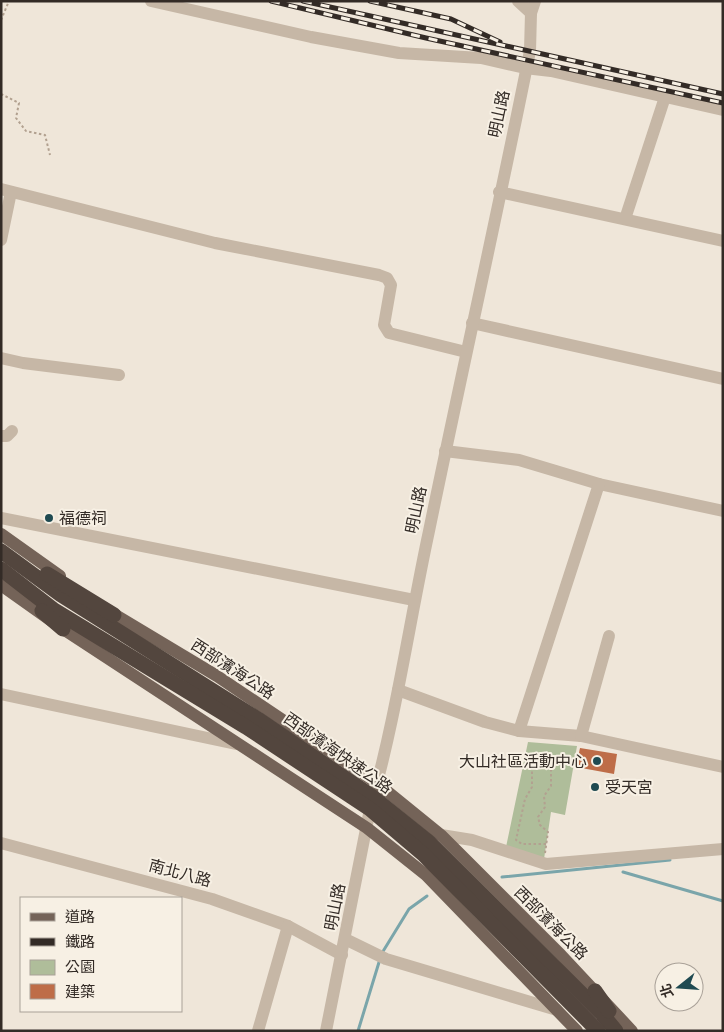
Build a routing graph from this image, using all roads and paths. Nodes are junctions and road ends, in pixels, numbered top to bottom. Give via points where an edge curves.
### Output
1 (9, 1) edge
2 (151, 1) edge
3 (518, 1) edge
4 (533, 7) edge
5 (1, 20) edge
6 (525, 68) junction
7 (1, 94) edge
8 (665, 97) junction
9 (723, 110) edge
10 (50, 155) dead end
11 (6, 190) edge
12 (499, 192) junction
13 (625, 219) junction
14 (1, 240) edge
15 (723, 241) edge
16 (472, 323) junction
17 (466, 352) junction
18 (1, 358) edge
19 (119, 375) dead end
20 (723, 379) edge
21 (446, 451) junction
22 (599, 484) junction
23 (723, 512) edge
24 (1, 518) edge
25 (1, 534) edge
26 (1, 545) edge
27 (1, 551) edge
28 (1, 569) edge
29 (1, 575) edge
30 (1, 585) edge
31 (414, 600) junction
32 (114, 615) junction
33 (63, 629) junction
34 (610, 636) dead end
35 (398, 690) junction
36 (1, 694) edge
37 (519, 731) junction
38 (581, 736) junction
39 (236, 744) junction
40 (723, 767) edge
41 (374, 797) junction
42 (367, 828) junction
43 (441, 835) junction
44 (1, 843) edge
45 (546, 844) junction
46 (723, 849) edge
47 (544, 863) junction
48 (288, 926) junction
49 (346, 939) junction
50 (342, 955) junction
51 (595, 991) junction
52 (557, 1010) junction
53 (617, 1023) edge
54 (258, 1031) edge
55 (326, 1031) edge
56 (577, 1031) edge
57 (598, 1031) edge
58 (624, 1031) edge
59 (634, 1031) edge

1 - 5 path
2 - 6 street via 399,53 481,58
3 - 4 street, 明山路
4 - 6 street, 明山路 via 531,45
6 - 8 street
6 - 12 street, 明山路
7 - 10 path via 19,103 16,118 26,131 45,135
8 - 9 street
8 - 13 street
11 - 14 street
11 - 17 street via 215,243 379,275 387,278 391,285 384,325 389,333
12 - 13 street
12 - 16 street, 明山路
13 - 15 street
16 - 17 street, 明山路
16 - 20 street
17 - 21 street, 明山路
18 - 19 street
21 - 22 street via 519,460
21 - 31 street, 明山路
22 - 23 street
22 - 37 street
24 - 31 street
25 - 32 main road, 西部濱海公路
26 - 32 highway
27 - 41 highway, 西部濱海快速公路 via 61,595 258,719
28 - 41 highway, 西部濱海快速公路 via 54,610 246,727
29 - 33 highway
30 - 33 main road
31 - 35 street, 明山路
32 - 41 main road, 西部濱海公路 via 217,676
33 - 39 main road
34 - 38 street
35 - 37 street
35 - 41 street, 明山路
36 - 39 street
37 - 38 street
38 - 40 street
39 - 42 main road
41 - 42 street, 明山路
41 - 43 main road, 西部濱海公路
41 - 53 highway, 西部濱海快速公路 via 429,842 602,1014
41 - 57 highway, 西部濱海快速公路 via 423,854
42 - 49 street, 明山路
42 - 52 main road via 426,874
43 - 47 street via 472,840
43 - 51 main road, 西部濱海公路
44 - 48 street, 南北八路 via 212,899
45 - 45 path via 548,832 540,825 538,817 545,807 544,796 551,786 551,760 540,754 532,762 532,787 525,799 516,840 522,844
45 - 47 path
46 - 47 street
48 - 50 street, 南北八路
48 - 54 street
49 - 50 street, 明山路
49 - 52 street via 382,957
50 - 55 street, 明山路
51 - 53 main road, 西部濱海公路
51 - 58 highway
52 - 56 main road
53 - 59 main road, 西部濱海公路

